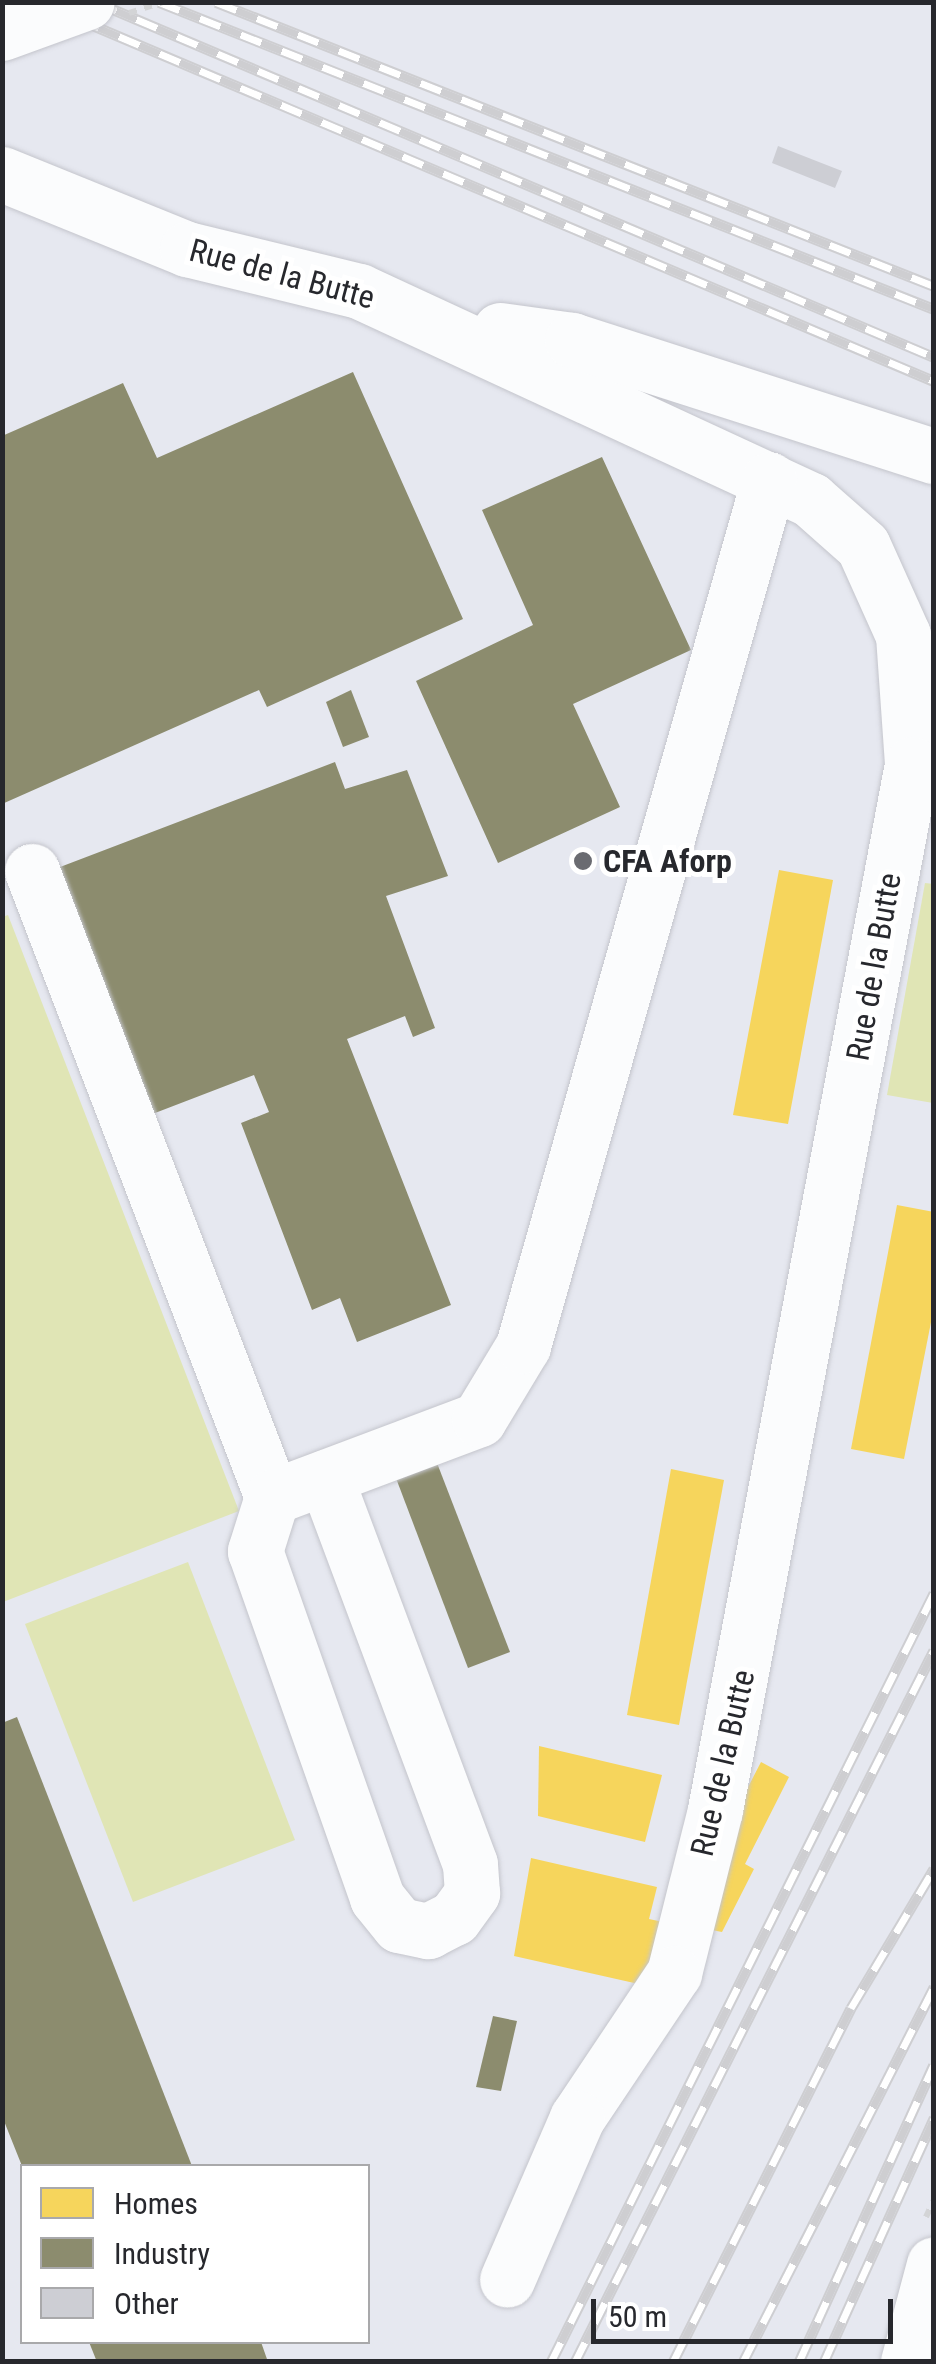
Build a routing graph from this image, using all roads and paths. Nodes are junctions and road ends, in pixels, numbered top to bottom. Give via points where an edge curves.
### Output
1 (162, 2) edge
2 (107, 8) edge
3 (2, 32) edge
4 (2, 174) edge
5 (430, 321) junction
6 (934, 456) edge
7 (769, 480) junction
8 (32, 872) dead end
9 (324, 1477) junction
10 (272, 1497) junction
11 (934, 2264) edge
12 (507, 2280) dead end
13 (908, 2362) edge

1 - 2 path, bridge
2 - 3 street, bridge
4 - 5 street, Rue de la Butte via 188,249 359,291
5 - 6 street via 572,340
5 - 7 street, Rue de la Butte
7 - 9 street via 523,1346 478,1419
7 - 12 street, Rue de la Butte via 811,500 864,546 904,634 912,764 743,1678 674,1973 577,2118
8 - 10 street
9 - 10 street
9 - 10 street via 470,1864 472,1893 454,1918 428,1931 399,1925 377,1898 255,1551
11 - 13 street

